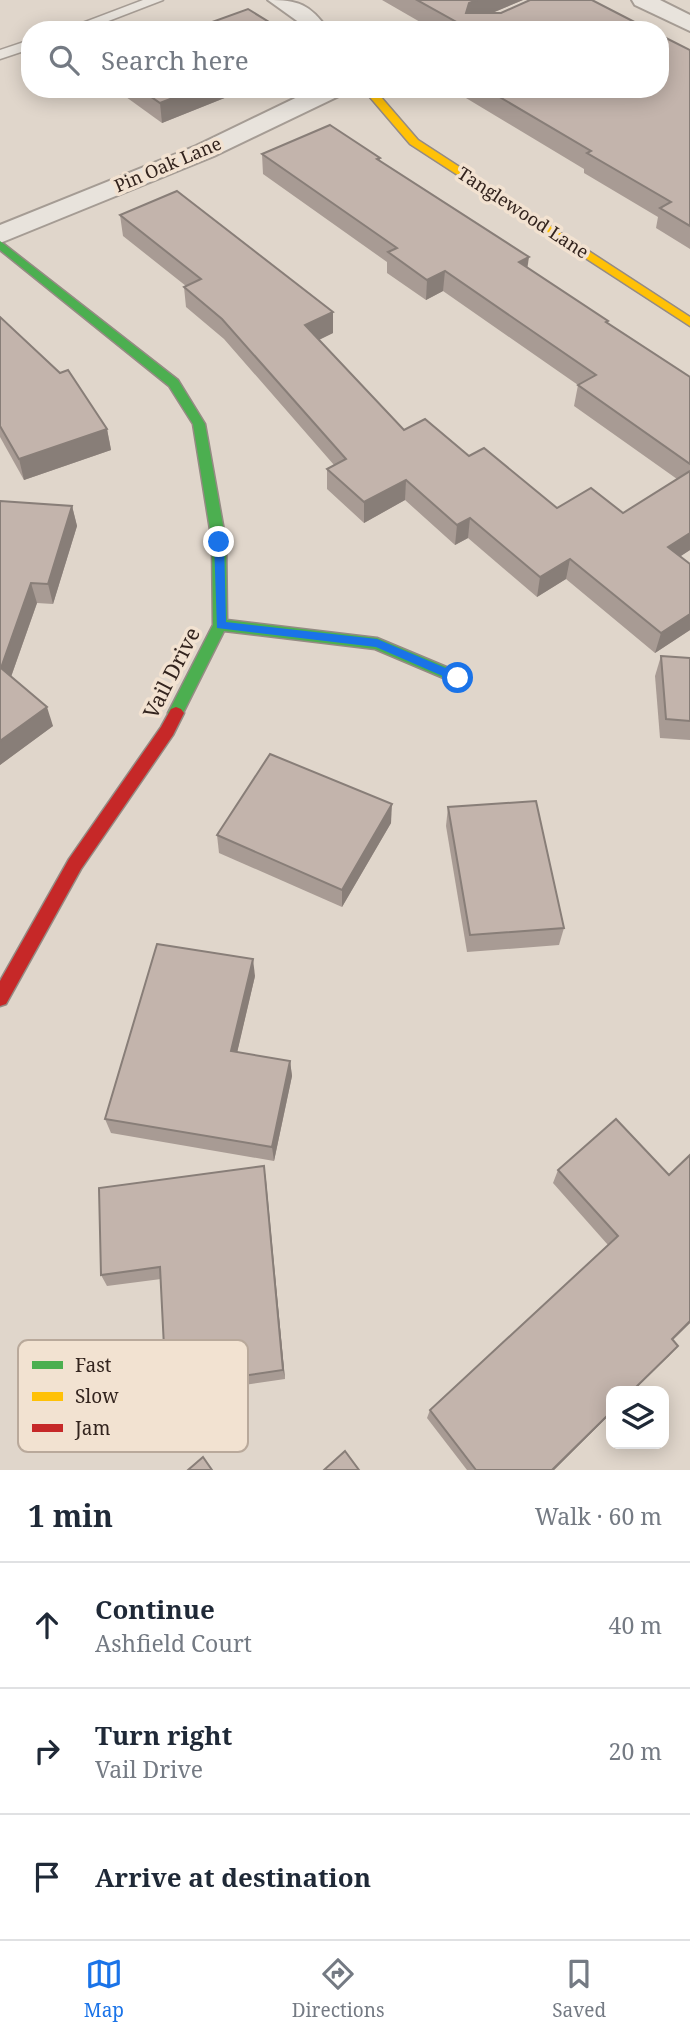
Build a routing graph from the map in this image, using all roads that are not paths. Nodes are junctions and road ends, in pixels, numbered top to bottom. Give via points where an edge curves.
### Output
1 (156, 0) edge
2 (279, 0) edge
3 (643, 0) edge
4 (96, 21) edge
5 (310, 21) edge
6 (690, 24) edge
7 (21, 47) edge
8 (0, 55) edge
9 (315, 98) edge
10 (376, 98) edge
11 (0, 235) edge
12 (0, 244) edge
13 (690, 322) edge
14 (220, 625) junction
15 (458, 678) dead end
16 (0, 998) edge

1 - 4 lane
2 - 5 street
3 - 6 street
7 - 8 lane
9 - 11 street, Pin Oak Lane via 205,151
10 - 13 street, Tanglewood Lane via 414,142
12 - 14 street, Vail Drive via 174,383 199,424 219,542
14 - 15 street via 377,643
14 - 16 street, Vail Drive via 167,731 75,863

